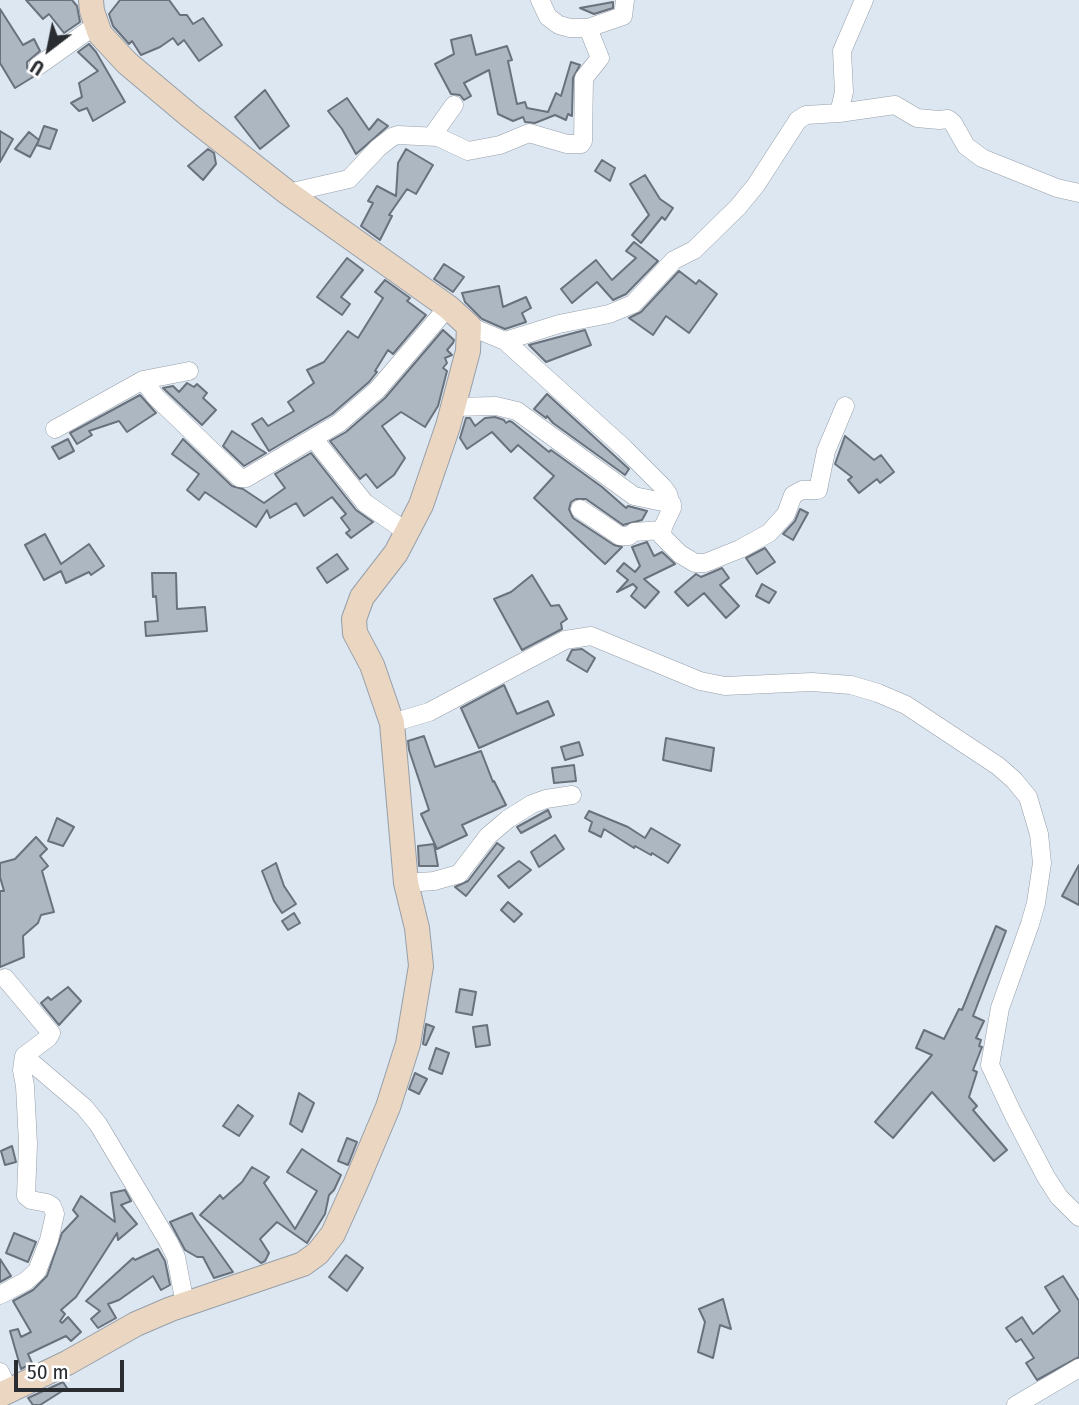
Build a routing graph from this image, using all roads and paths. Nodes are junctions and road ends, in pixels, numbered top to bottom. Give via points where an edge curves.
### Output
1 (91, 0) edge
2 (540, 0) edge
3 (625, 0) edge
4 (859, 2) edge
5 (96, 25) junction
6 (588, 28) junction
7 (38, 66) dead end
8 (454, 105) dead end
9 (839, 113) junction
10 (432, 136) junction
11 (288, 193) junction
12 (1079, 193) edge
13 (448, 307) junction
14 (470, 326) junction
15 (505, 341) junction
16 (189, 372) dead end
17 (143, 380) junction
18 (845, 406) dead end
19 (453, 407) junction
20 (55, 429) dead end
21 (314, 439) junction
22 (671, 504) junction
23 (580, 509) dead end
24 (662, 530) junction
25 (408, 533) junction
26 (392, 723) junction
27 (572, 794) dead end
28 (406, 883) junction
29 (5, 978) dead end
30 (24, 1056) junction
31 (1079, 1217) edge
32 (0, 1295) edge
33 (185, 1304) junction
34 (1079, 1368) edge
35 (3, 1386) edge
36 (1016, 1405) edge

1 - 5 street
2 - 6 street via 548,17 559,25
3 - 6 street via 622,17
4 - 9 street via 842,51 844,92
5 - 7 street
5 - 11 street via 107,44 148,81
6 - 10 street via 600,58 584,78 581,144 529,133 468,151
8 - 10 street
9 - 12 street via 895,106 917,118 948,119 966,146 982,158
9 - 15 street via 798,120 738,207 694,250 674,260 627,308
10 - 11 street via 392,137 349,179
11 - 13 street
13 - 14 street
13 - 21 street via 377,390
14 - 15 street
14 - 19 street
15 - 22 street via 662,486
16 - 17 street
17 - 20 street
17 - 21 street via 243,479
18 - 24 street via 826,451 818,489 793,495 789,510 769,533 698,564 680,554
19 - 22 street via 496,406 517,411 634,496
19 - 25 street
21 - 25 street via 365,503
22 - 24 street
23 - 24 street via 620,536
25 - 26 street via 362,597 354,619 355,633 372,665
26 - 28 street
26 - 31 street via 429,712 565,640 591,636 700,681 725,686 825,683 878,693 906,705 998,766 1028,797 1042,863 1031,924 1000,1008 990,1065 1046,1177
27 - 28 street via 539,801 508,819 488,836 459,874
28 - 33 street via 421,966 411,1033 388,1107 333,1234 303,1264
29 - 30 street via 51,1033
30 - 32 street via 26,1194 51,1205 55,1214 37,1271
30 - 33 street via 98,1124 176,1257
33 - 35 street via 136,1324 67,1363
34 - 36 street

